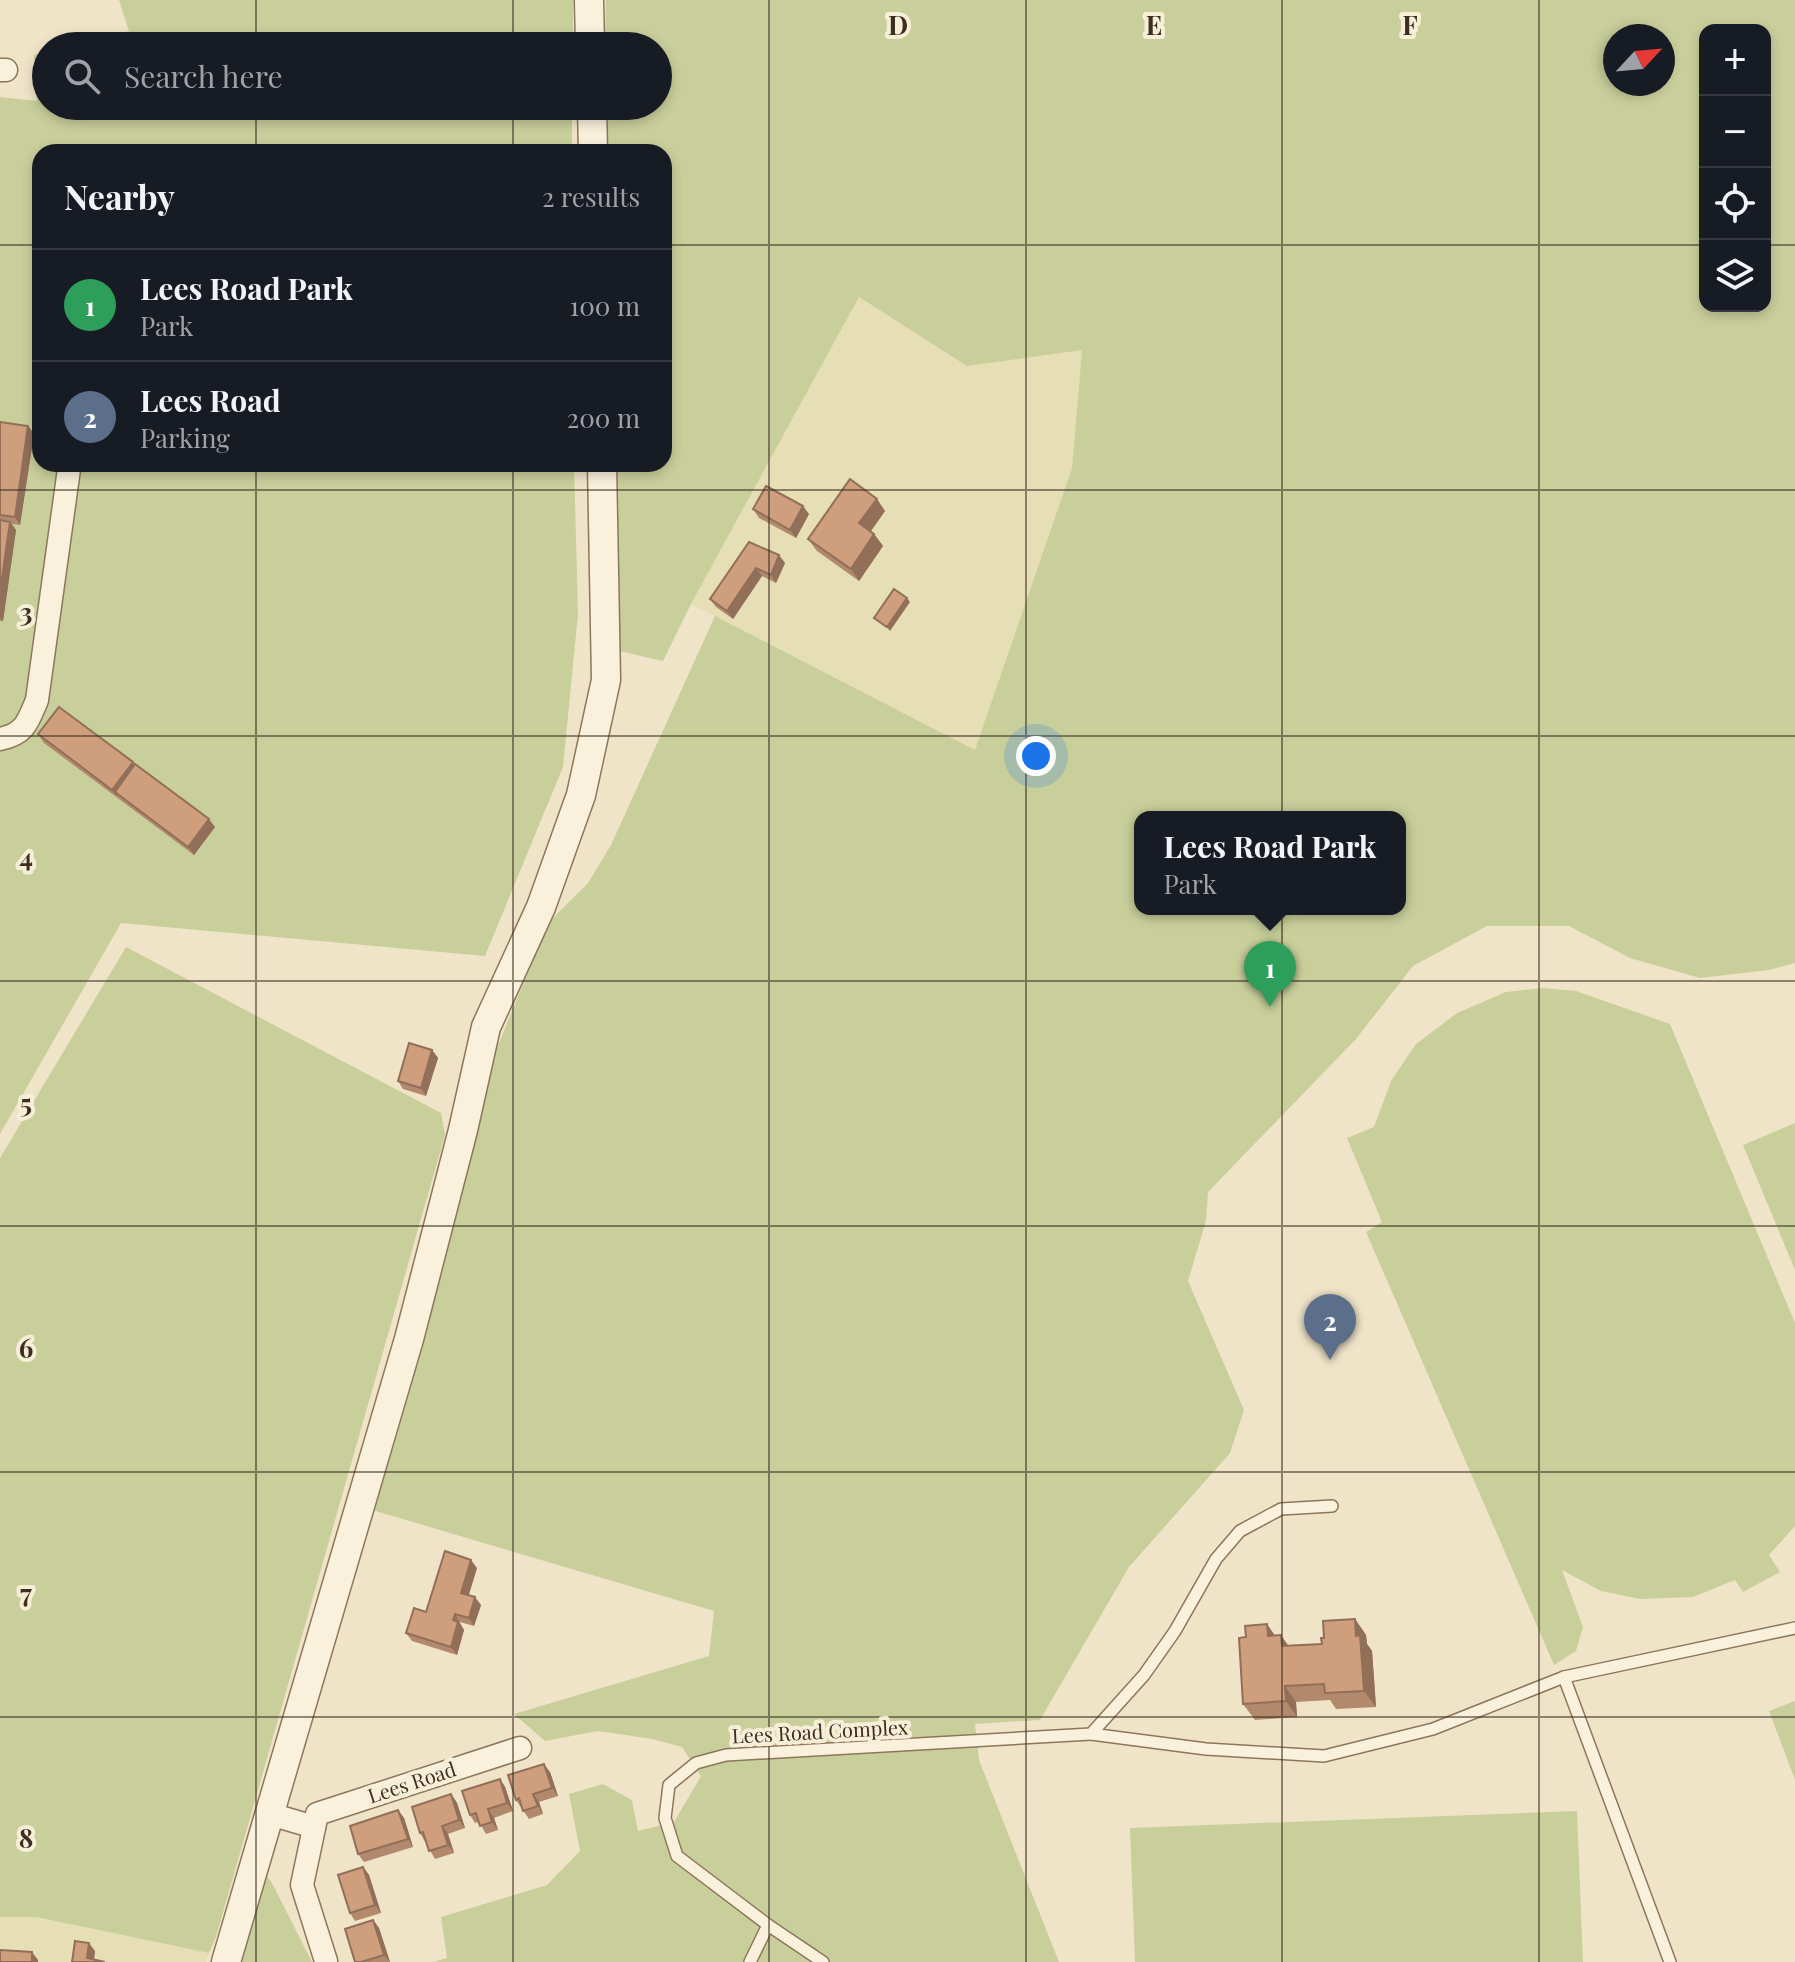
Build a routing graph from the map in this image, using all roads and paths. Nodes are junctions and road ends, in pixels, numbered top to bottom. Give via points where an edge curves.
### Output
1 (589, 0) edge
2 (590, 32) edge
3 (592, 120) edge
4 (593, 144) edge
5 (69, 472) edge
6 (602, 472) edge
7 (0, 739) edge
8 (1332, 1506) dead end
9 (1795, 1628) edge
10 (1564, 1677) junction
11 (1091, 1734) junction
12 (520, 1748) dead end
13 (270, 1814) junction
14 (314, 1827) junction
15 (768, 1925) junction
16 (326, 1961) edge
17 (226, 1962) edge
18 (750, 1962) edge
19 (823, 1962) edge
20 (1670, 1962) edge

1 - 2 street
3 - 4 street
5 - 7 street via 37,700 26,726
6 - 13 street via 606,680 581,795 541,907 486,1027 409,1339
8 - 11 lane via 1281,1509 1240,1531 1216,1559 1144,1675
9 - 10 lane, Lees Road Complex
10 - 11 lane, Lees Road Complex via 1433,1729 1324,1756 1206,1749
10 - 20 lane
11 - 15 lane, Lees Road Complex via 726,1755 696,1763 669,1785 665,1818 677,1856
12 - 14 street, Lees Road via 317,1814
13 - 14 street
13 - 17 street
14 - 16 street via 302,1885
15 - 18 lane
15 - 19 lane, Lees Road Complex

